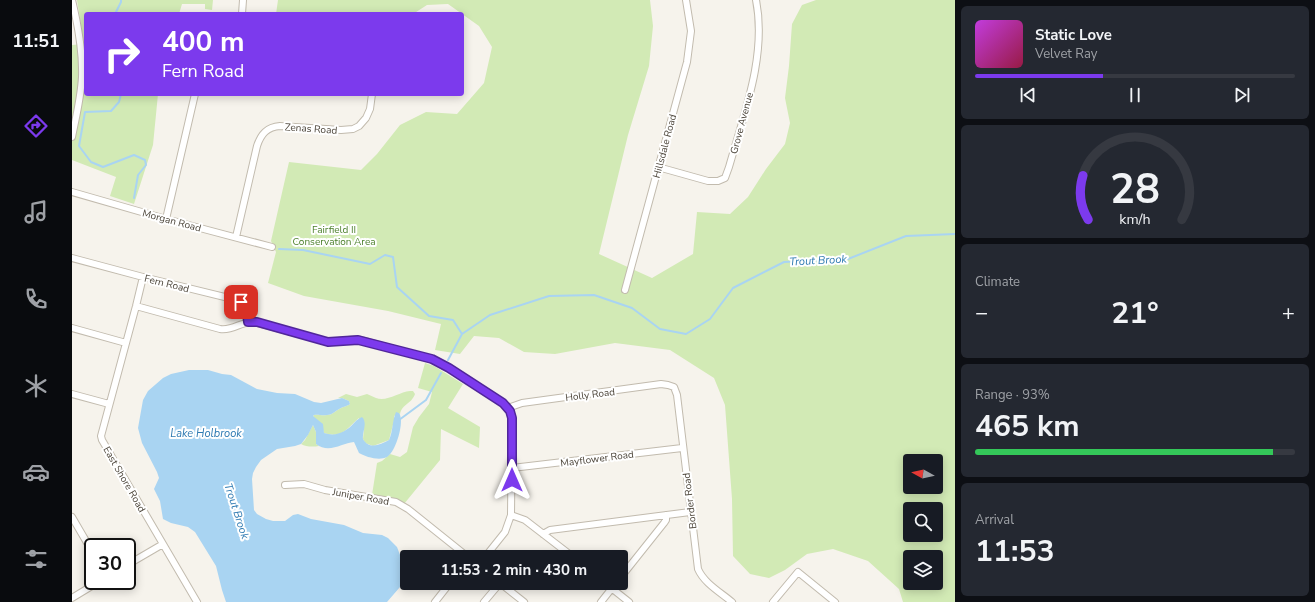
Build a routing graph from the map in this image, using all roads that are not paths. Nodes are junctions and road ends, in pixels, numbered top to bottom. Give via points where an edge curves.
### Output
1 (72, 0) edge
2 (243, 0) edge
3 (686, 0) edge
4 (756, 0) edge
5 (242, 12) edge
6 (195, 96) edge
7 (372, 96) edge
8 (72, 137) edge
9 (658, 167) junction
10 (72, 192) edge
11 (166, 219) junction
12 (236, 237) junction
13 (272, 247) dead end
14 (72, 258) edge
15 (143, 278) junction
16 (625, 290) dead end
17 (136, 306) junction
18 (248, 322) junction
19 (72, 328) edge
20 (126, 343) junction
21 (672, 386) joint
22 (72, 394) edge
23 (109, 404) junction
24 (508, 408) junction
25 (682, 448) junction
26 (512, 468) junction
27 (285, 485) dead end
28 (690, 512) junction
29 (511, 515) junction
30 (666, 515) junction
31 (72, 517) edge
32 (543, 534) junction
33 (84, 538) edge
34 (163, 544) junction
35 (459, 550) edge
36 (491, 550) edge
37 (564, 550) edge
38 (136, 560) edge
39 (628, 568) edge
40 (85, 590) edge
41 (444, 590) edge
42 (494, 590) edge
43 (509, 590) edge
44 (611, 590) edge
45 (618, 590) edge
46 (72, 598) edge
47 (197, 602) edge
48 (435, 602) edge
49 (484, 602) edge
50 (524, 602) edge
51 (601, 602) edge
52 (629, 602) edge
53 (732, 602) edge
54 (773, 602) edge
55 (835, 602) edge

1 - 8 street via 82,72
2 - 5 street
3 - 9 street, Hillsdale Road via 691,31 689,52
4 - 9 street, Grove Avenue via 759,26 757,64 725,178 718,181 708,180
6 - 11 street
7 - 12 street, Zenas Road via 366,118 353,129 284,126 272,127 263,133 257,146
9 - 16 street, Hillsdale Road
10 - 11 street, Morgan Road
11 - 12 street, Morgan Road
12 - 13 street, Morgan Road
14 - 15 street, Fern Road
15 - 17 street, East Shore Road
15 - 18 street, Fern Road via 243,302
17 - 18 street via 220,329 231,329
17 - 20 street, East Shore Road
18 - 24 street via 257,322 328,342 358,340 428,358 449,368
19 - 20 street
20 - 23 street, East Shore Road
21 - 24 street, Holly Road via 661,384 522,402
21 - 25 street, Border Road via 677,395
22 - 23 street
23 - 34 street, East Shore Road via 101,434 102,440
24 - 26 street via 512,418
25 - 26 street, Mayflower Road
25 - 28 street, Border Road
26 - 29 street
27 - 35 street, Juniper Road via 304,484 396,502
28 - 30 street
28 - 53 street, Border Road via 699,572 708,583
29 - 32 street via 525,520
29 - 36 street via 505,532
30 - 32 street via 550,530
30 - 39 street via 664,523
31 - 33 street
32 - 37 street
34 - 38 street
34 - 47 street, East Shore Road
40 - 46 street
41 - 48 street
42 - 49 street
43 - 50 street
44 - 51 street
45 - 52 street
54 - 55 street via 798,572

